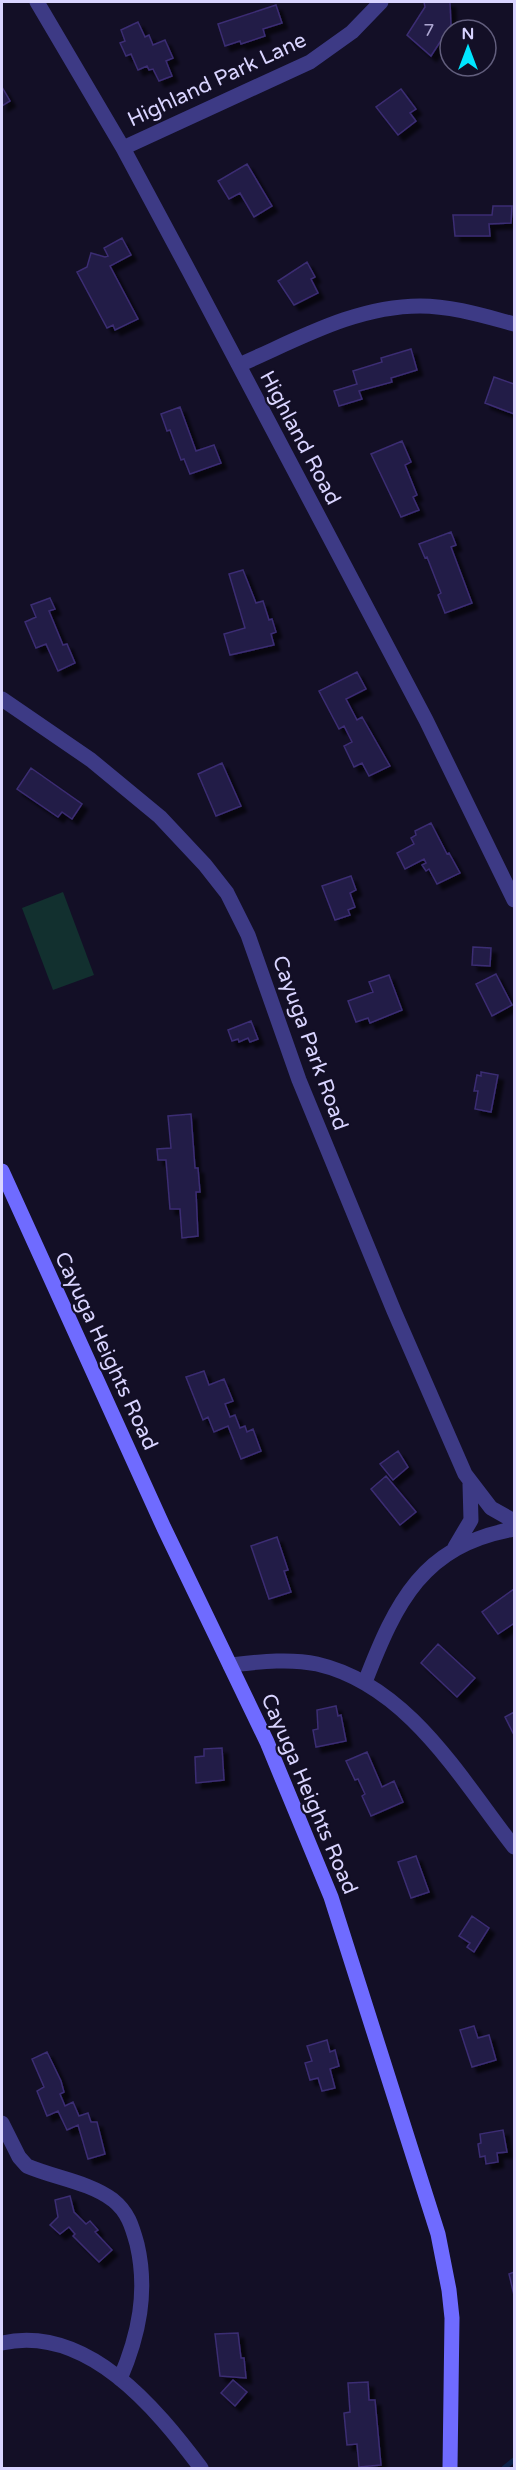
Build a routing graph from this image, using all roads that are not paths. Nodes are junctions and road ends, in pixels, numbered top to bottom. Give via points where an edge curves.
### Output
1 (37, 2) edge
2 (381, 2) edge
3 (123, 147) junction
4 (514, 324) edge
5 (238, 365) junction
6 (2, 699) edge
7 (514, 900) edge
8 (2, 1171) edge
9 (470, 1484) junction
10 (514, 1521) edge
11 (514, 1529) edge
12 (455, 1547) junction
13 (230, 1665) junction
14 (365, 1682) junction
15 (514, 1847) edge
16 (2, 2124) edge
17 (2, 2343) edge
18 (120, 2379) junction
19 (201, 2469) edge
20 (450, 2469) edge

1 - 3 street, Highland Road
2 - 3 street, Highland Park Lane via 352,32 310,62
3 - 5 street, Highland Road
4 - 5 street via 423,306 379,310 344,319
5 - 7 street, Highland Road via 426,720
6 - 9 street, Cayuga Park Road via 91,760 160,817 227,893 248,935 299,1080
8 - 13 street, Cayuga Heights Road
9 - 10 street, Cayuga Park Road via 491,1508
9 - 12 street, Cayuga Park Road via 471,1520
11 - 12 street
12 - 14 street via 418,1579 397,1608
13 - 14 street via 265,1661 314,1664
13 - 20 street, Cayuga Heights Road via 267,1742 331,1897 438,2234 452,2318
14 - 15 street via 408,1715
16 - 18 street via 27,2166 99,2192 123,2209 129,2219 143,2288 137,2331
17 - 18 street via 49,2341 87,2357
18 - 19 street via 148,2404

